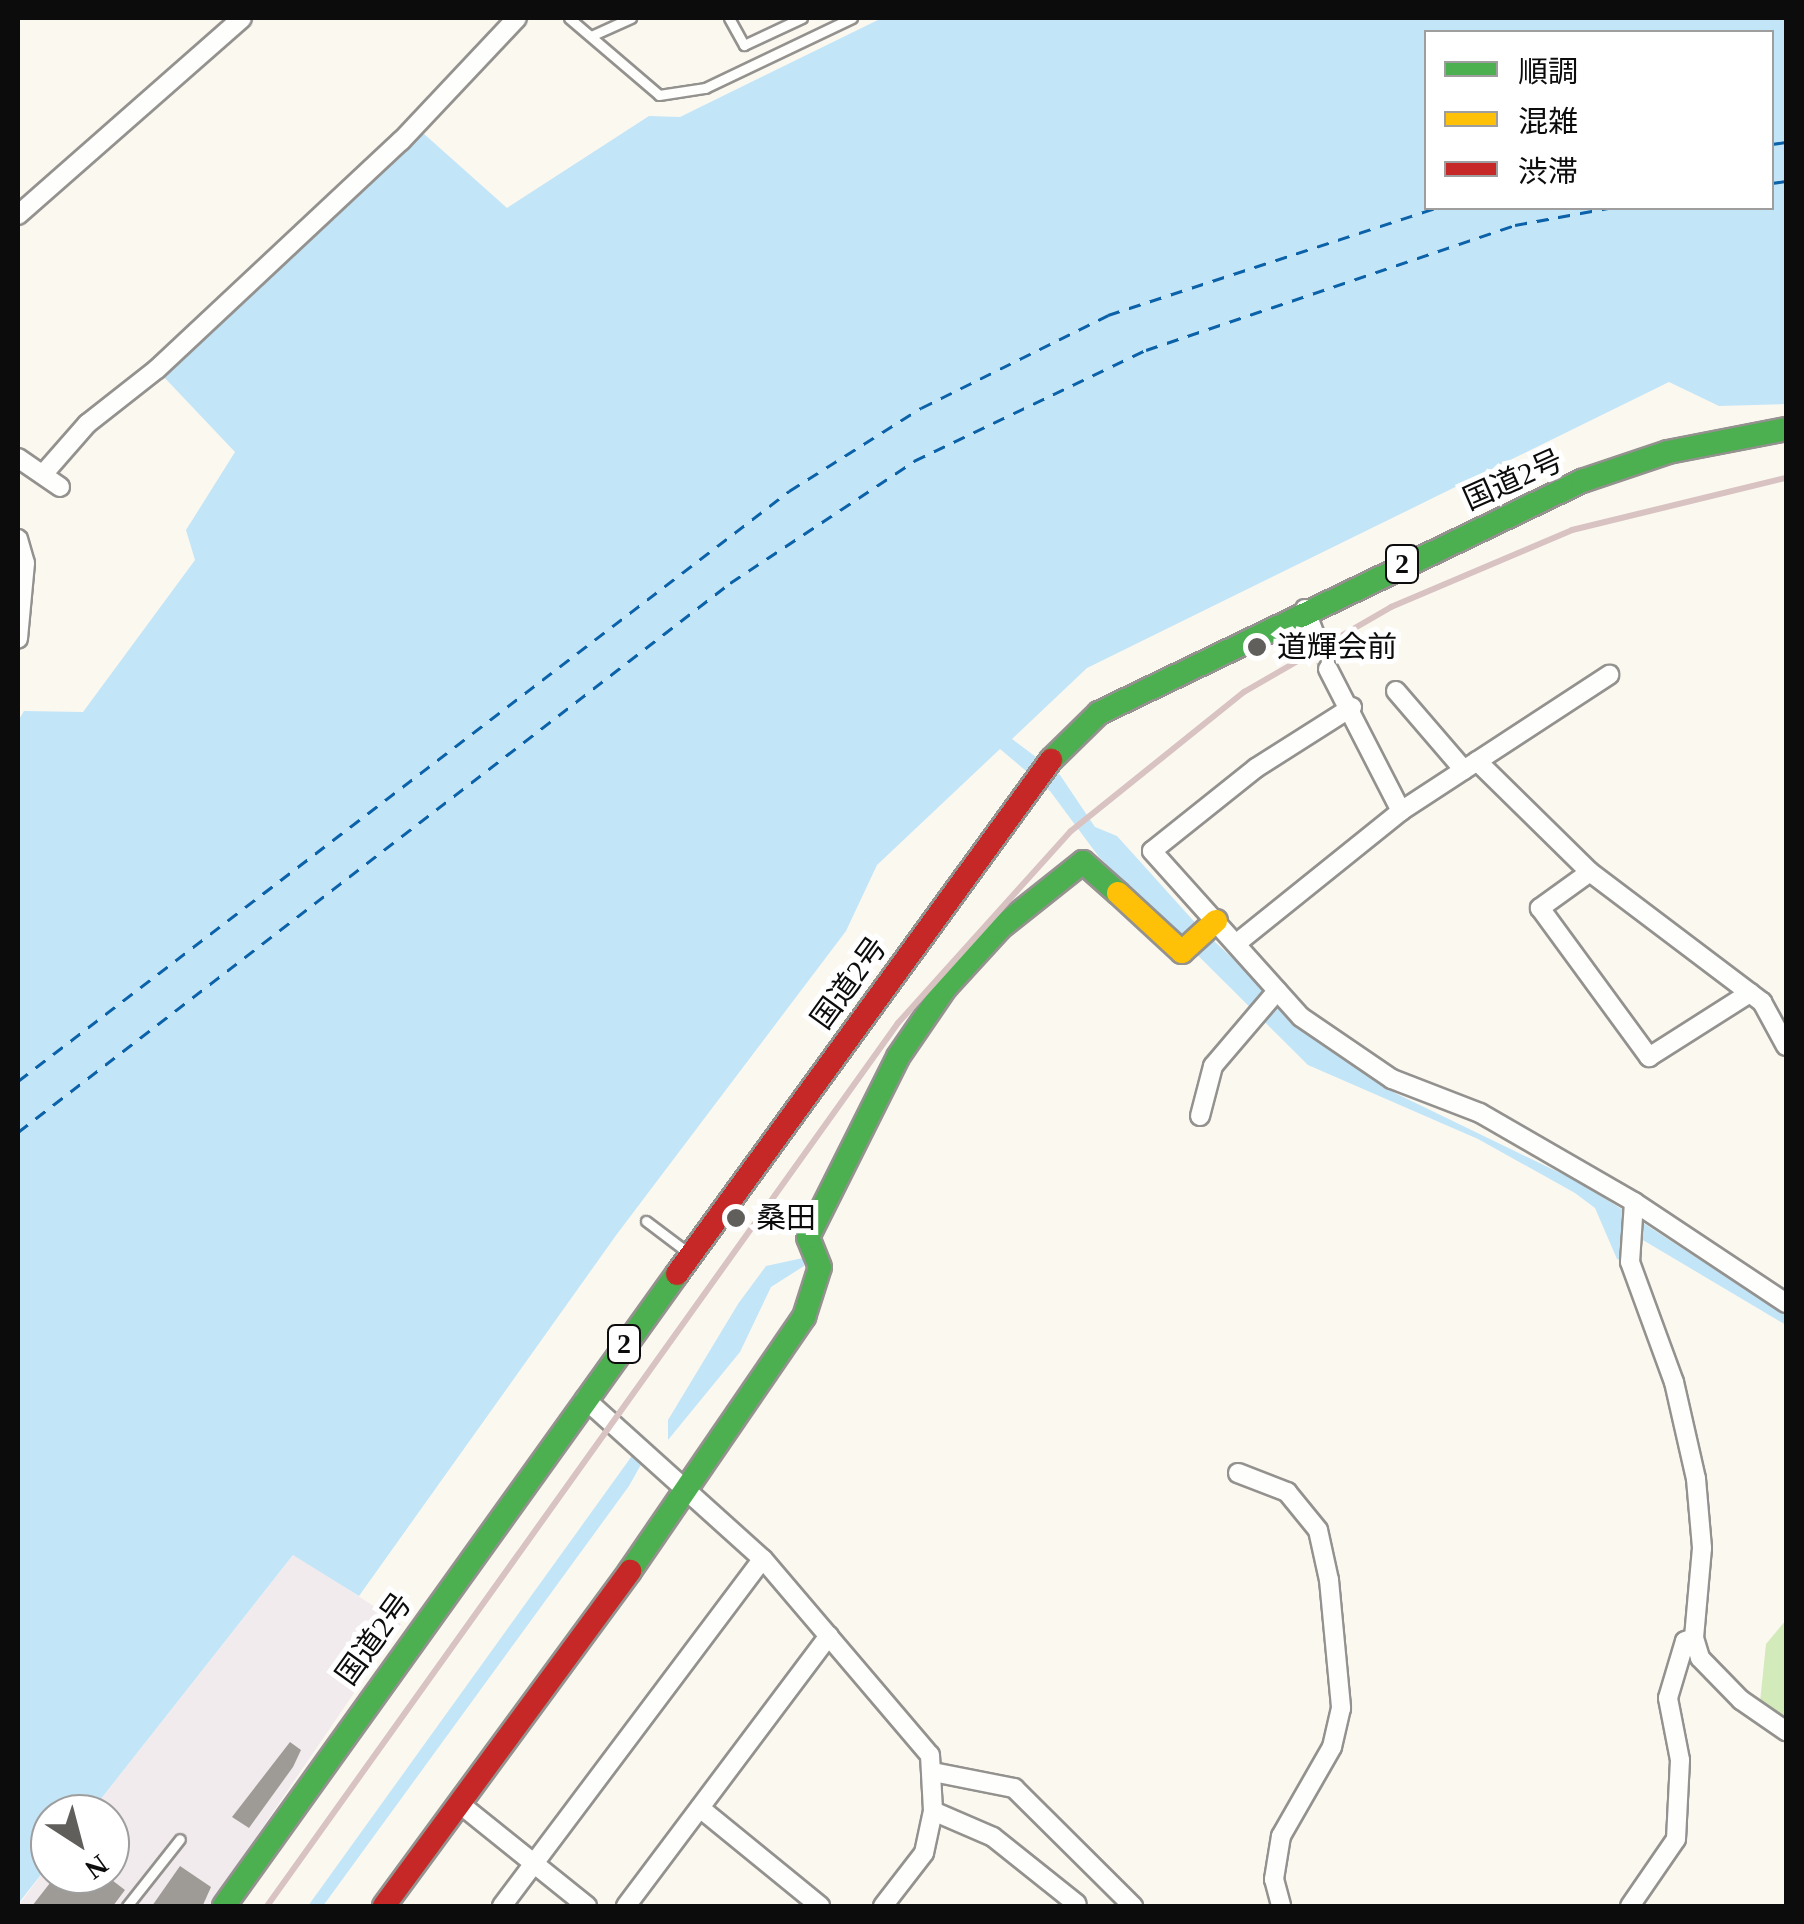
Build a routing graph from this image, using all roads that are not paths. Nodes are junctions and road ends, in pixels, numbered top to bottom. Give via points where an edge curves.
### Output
1 (242, 18) edge
2 (518, 18) edge
3 (570, 18) edge
4 (631, 18) edge
5 (729, 18) edge
6 (802, 18) edge
7 (852, 18) edge
8 (591, 36) junction
9 (18, 214) edge
10 (1786, 428) edge
11 (18, 458) edge
12 (45, 472) junction
13 (60, 487) dead end
14 (18, 539) edge
15 (1304, 608) junction
16 (1315, 635) tunnel mouth
17 (18, 639) edge
18 (1328, 669) tunnel mouth
19 (1609, 675) dead end
20 (1396, 691) dead end
21 (1352, 708) junction
22 (1471, 765) junction
23 (1401, 811) junction
24 (1590, 872) junction
25 (1216, 920) junction
26 (1237, 943) junction
27 (1278, 990) junction
28 (1750, 993) junction
29 (1786, 1046) edge
30 (1200, 1116) dead end
31 (1633, 1217) junction
32 (646, 1221) dead end
33 (690, 1254) junction
34 (1786, 1303) edge
35 (585, 1399) junction
36 (1238, 1473) dead end
37 (687, 1493) junction
38 (763, 1559) junction
39 (829, 1636) junction
40 (1694, 1638) junction
41 (1786, 1731) edge
42 (933, 1772) junction
43 (460, 1804) junction
44 (700, 1808) junction
45 (933, 1810) junction
46 (180, 1839) dead end
47 (535, 1862) junction
48 (1077, 1904) dead end
49 (126, 1906) edge
50 (224, 1906) edge
51 (384, 1906) edge
52 (502, 1906) edge
53 (587, 1906) edge
54 (626, 1906) edge
55 (820, 1906) edge
56 (883, 1906) edge
57 (1133, 1906) edge
58 (1280, 1906) edge
59 (1630, 1906) edge

1 - 9 street
2 - 12 street via 401,141 158,369 87,424
3 - 8 lane
4 - 8 lane
5 - 6 lane via 744,45
7 - 8 lane via 705,88 659,95
10 - 15 main road, 国道2号 / 2 via 1668,452 1582,481
11 - 12 street
12 - 13 street
14 - 17 street via 25,563
15 - 16 street
15 - 33 main road, 国道2号 / 2 via 1099,713 1047,763
18 - 21 street
19 - 22 street
20 - 22 street
21 - 23 street
21 - 25 street via 1256,768 1152,852
22 - 23 street
22 - 24 street
23 - 26 street
24 - 28 street
24 - 28 street via 1540,908 1649,1057
25 - 26 street
25 - 37 main road via 1182,952 1083,862 1000,928 946,986 898,1057 808,1237 820,1268 814,1296
26 - 27 street
27 - 30 street via 1214,1066
27 - 31 street via 1301,1017 1392,1079 1480,1113
28 - 29 street
31 - 34 street
31 - 40 street via 1630,1262 1674,1382 1696,1479 1702,1548
32 - 33 lane
33 - 35 main road, 国道2号 / 2
35 - 37 street
35 - 50 main road, 国道2号 / 2
36 - 58 street via 1287,1492 1318,1530 1329,1580 1341,1708 1332,1747 1281,1836 1274,1879
37 - 38 street
37 - 43 main road
38 - 39 street
38 - 47 street
39 - 42 street via 930,1755
39 - 44 street
40 - 41 street via 1700,1658 1741,1700
40 - 59 street via 1685,1641 1668,1698 1680,1760 1676,1840
42 - 45 street
42 - 57 street via 1014,1788
43 - 47 street
43 - 51 main road
44 - 54 street
44 - 55 street
45 - 48 street via 993,1837
45 - 56 street via 924,1854
46 - 49 lane
47 - 52 street
47 - 53 street

